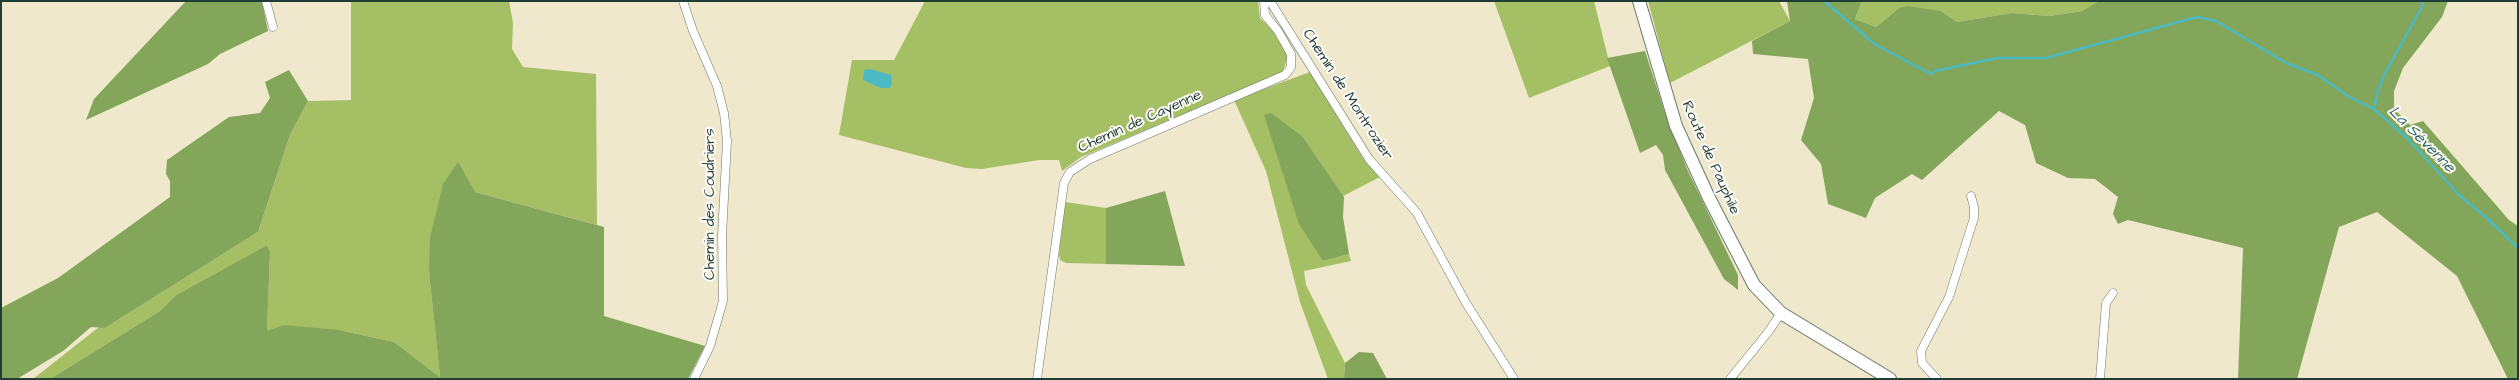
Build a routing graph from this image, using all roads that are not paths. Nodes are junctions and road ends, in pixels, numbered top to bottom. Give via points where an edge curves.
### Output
1 (266, 1) edge
2 (684, 1) edge
3 (1264, 1) edge
4 (1270, 1) edge
5 (1639, 1) edge
6 (273, 27) dead end
7 (1971, 196) dead end
8 (2113, 293) dead end
9 (1781, 312) junction
10 (694, 379) edge
11 (1037, 379) edge
12 (1514, 379) edge
13 (1730, 379) edge
14 (1890, 379) edge
15 (1937, 379) edge
16 (2100, 379) edge

1 - 6 street
2 - 10 street, Chemin des Coudriers via 717,86 727,141 722,236 723,301 710,346
3 - 11 street, Chemin de Cayenne via 1265,15 1291,54 1291,67 1285,75 1090,159 1070,172 1064,183
4 - 12 street, Chemin de Montrozier via 1366,154 1417,214 1466,303
5 - 9 main road, Route de Pauphile via 1664,91 1687,151 1744,269 1764,297
7 - 15 street via 1974,218 1949,297 1921,351 1922,363
8 - 16 street via 2106,303
9 - 13 street
9 - 14 main road, Route de Pauphile

